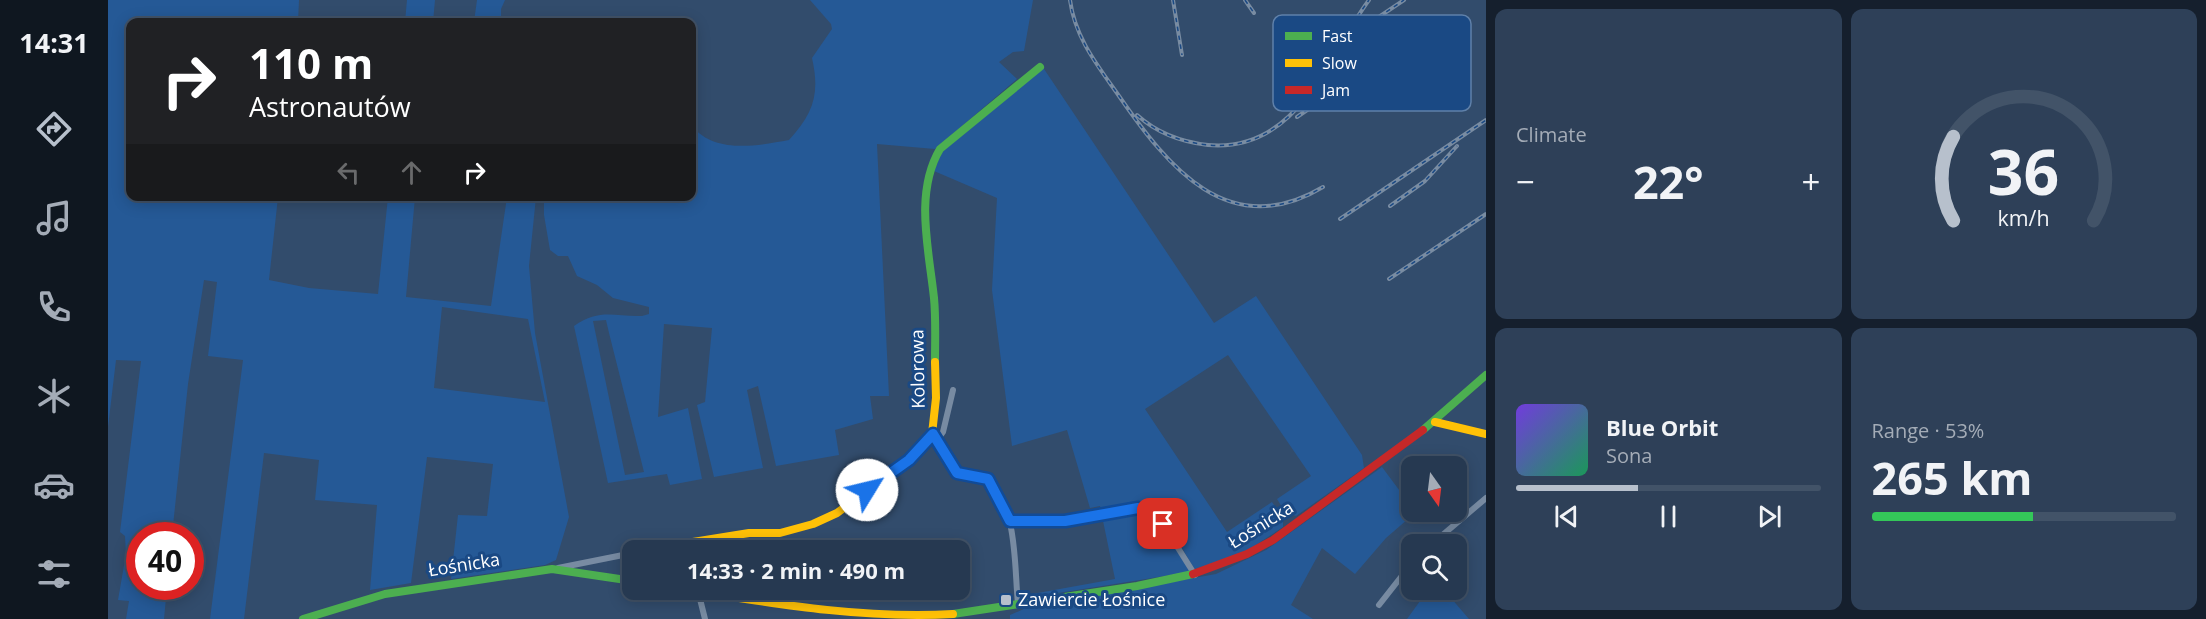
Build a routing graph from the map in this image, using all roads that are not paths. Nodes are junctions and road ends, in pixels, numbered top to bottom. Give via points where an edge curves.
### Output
1 (1040, 67) dead end
2 (1486, 375) edge
3 (953, 390) dead end
4 (1435, 422) junction
5 (1486, 434) edge
6 (935, 437) junction
7 (1486, 498) edge
8 (1010, 521) junction
9 (1444, 534) edge
10 (705, 540) edge
11 (622, 555) edge
12 (552, 569) junction
13 (1195, 575) junction
14 (1401, 577) edge
15 (622, 579) edge
16 (700, 600) edge
17 (748, 600) edge
18 (1018, 604) junction
19 (1379, 605) dead end
20 (832, 615) edge
21 (303, 619) edge
22 (705, 619) edge

1 - 6 street, Kolorowa via 940,149 934,159 924,210 934,301
2 - 4 street, Łośnicka
3 - 6 street via 943,432
4 - 5 street
4 - 13 street, Łośnicka via 1273,540 1230,564
6 - 8 street via 957,473 984,477 991,482
6 - 10 street, Kolorowa via 837,513 813,524 780,533
7 - 9 street
8 - 13 street via 1065,521 1138,508 1163,524
8 - 18 street
11 - 12 street
12 - 15 street, Łośnicka
12 - 21 street, Łośnicka via 385,594
13 - 18 street, Łośnicka
14 - 19 street
16 - 22 street
17 - 20 street, Łośnicka
18 - 20 street, Łośnicka via 919,617

